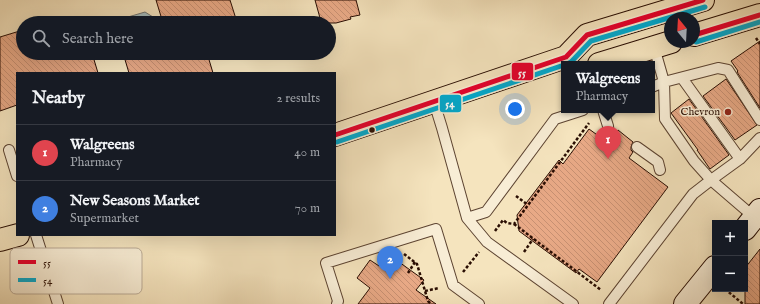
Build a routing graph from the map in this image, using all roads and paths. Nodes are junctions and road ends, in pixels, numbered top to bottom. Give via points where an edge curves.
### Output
1 (703, 0) edge
2 (760, 15) edge
3 (700, 33) edge
4 (756, 38) dead end
5 (760, 44) edge
6 (663, 45) edge
7 (566, 58) junction
8 (580, 61) edge
9 (609, 61) edge
10 (682, 78) junction
11 (664, 82) junction
12 (655, 86) edge
13 (434, 102) junction
14 (575, 113) edge
15 (604, 113) edge
16 (592, 120) dead end
17 (760, 120) edge
18 (336, 135) edge
19 (615, 136) dead end
20 (760, 138) edge
21 (637, 147) dead end
22 (9, 150) dead end
23 (740, 159) junction
24 (660, 170) dead end
25 (16, 173) edge
26 (711, 180) junction
27 (524, 202) dead end
28 (528, 205) junction
29 (468, 218) junction
30 (753, 218) edge
31 (514, 224) junction
32 (16, 236) edge
33 (36, 236) edge
34 (533, 239) junction
35 (0, 240) edge
36 (487, 242) junction
37 (390, 244) junction
38 (40, 248) edge
39 (522, 256) dead end
40 (415, 262) junction
41 (712, 271) edge
42 (408, 273) dead end
43 (453, 285) junction
44 (425, 291) junction
45 (729, 292) edge
46 (604, 293) dead end
47 (54, 294) edge
48 (57, 304) edge
49 (337, 304) edge
50 (431, 304) edge
51 (478, 304) edge
52 (573, 304) edge
53 (609, 304) edge
54 (685, 304) edge
55 (744, 304) edge

1 - 7 main road via 587,36
2 - 3 main road
4 - 5 path
6 - 9 main road
6 - 11 lane
7 - 8 main road
7 - 13 main road
10 - 11 lane
10 - 17 lane via 718,68 728,70
10 - 23 lane
11 - 12 lane
11 - 26 lane via 665,119 694,161
13 - 18 main road
13 - 29 lane
14 - 29 lane via 555,120 486,212
15 - 19 lane via 609,136
16 - 28 path
20 - 23 lane
21 - 24 lane via 658,162
22 - 25 lane
23 - 26 lane
26 - 30 lane
26 - 53 lane via 693,194
27 - 28 path
28 - 31 path
29 - 36 lane
31 - 34 path
31 - 36 path via 503,220
32 - 35 main road
33 - 38 lane
34 - 39 path
34 - 46 path
36 - 43 path
36 - 52 lane
37 - 40 path
37 - 43 lane via 436,229
37 - 49 lane via 326,263
40 - 42 path
40 - 44 path
41 - 54 main road
43 - 44 path
43 - 51 lane
44 - 50 path
45 - 55 path
47 - 48 lane

